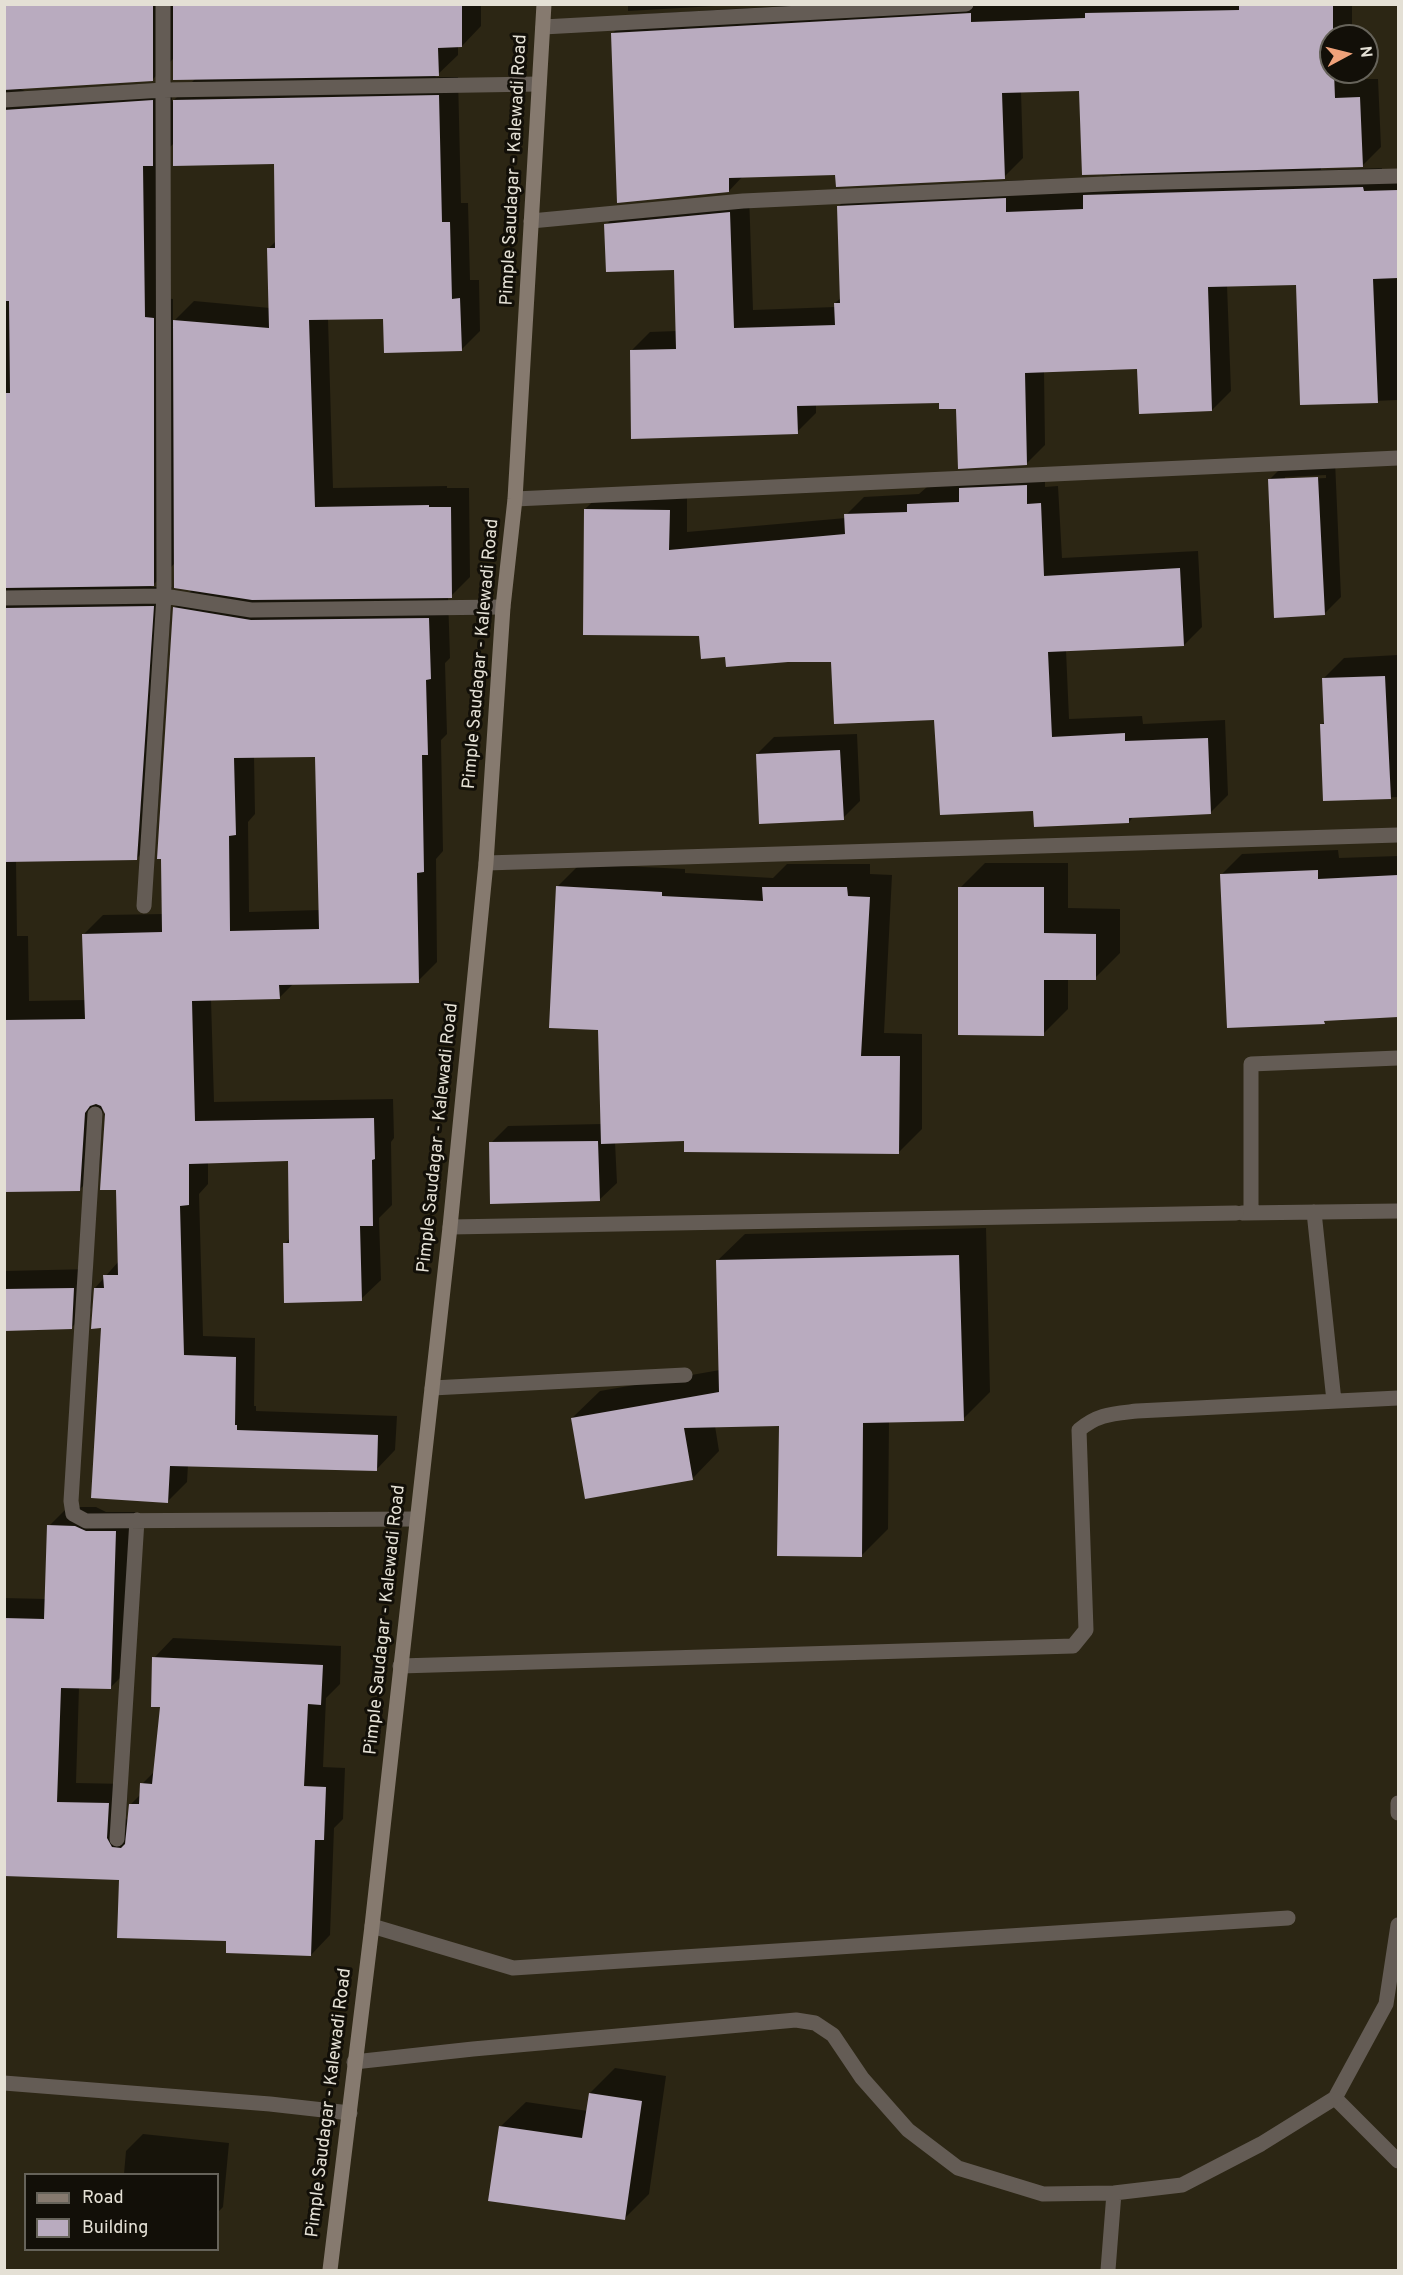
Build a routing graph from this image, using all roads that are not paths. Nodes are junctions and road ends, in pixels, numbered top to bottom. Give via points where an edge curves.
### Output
1 (163, 4) edge
2 (544, 4) edge
3 (966, 4) edge
4 (543, 27) junction
5 (539, 84) junction
6 (163, 90) junction
7 (4, 100) edge
8 (1398, 176) edge
9 (531, 221) junction
10 (1398, 458) edge
11 (515, 498) junction
12 (164, 596) junction
13 (4, 598) edge
14 (503, 607) junction
15 (1398, 836) edge
16 (486, 863) junction
17 (144, 906) dead end
18 (1398, 1058) edge
19 (95, 1114) dead end
20 (1398, 1211) edge
21 (1314, 1212) junction
22 (1243, 1213) junction
23 (450, 1227) junction
24 (685, 1375) dead end
25 (432, 1388) junction
26 (1398, 1398) edge
27 (1334, 1401) junction
28 (417, 1519) junction
29 (137, 1520) junction
30 (400, 1666) junction
31 (1398, 1803) edge
32 (1398, 1813) edge
33 (117, 1839) dead end
34 (1288, 1918) dead end
35 (1398, 1925) edge
36 (372, 1926) junction
37 (354, 2062) junction
38 (4, 2083) edge
39 (1335, 2097) junction
40 (350, 2113) junction
41 (1398, 2161) edge
42 (1114, 2193) junction
43 (330, 2271) edge
44 (1108, 2271) edge

1 - 6 street
2 - 4 main road, Pimple Saudagar - Kalewadi Road
3 - 4 street
4 - 5 main road, Pimple Saudagar - Kalewadi Road
5 - 6 street
5 - 9 main road, Pimple Saudagar - Kalewadi Road
6 - 7 street
6 - 12 street
8 - 9 street via 1125,183 743,201
9 - 11 main road, Pimple Saudagar - Kalewadi Road
10 - 11 street
11 - 14 main road, Pimple Saudagar - Kalewadi Road
12 - 13 street
12 - 14 street via 251,610
12 - 17 street
14 - 16 main road, Pimple Saudagar - Kalewadi Road
15 - 16 street
16 - 23 main road, Pimple Saudagar - Kalewadi Road
18 - 22 street via 1251,1064
19 - 29 street via 71,1501 73,1514 86,1521
20 - 21 street
21 - 22 street
21 - 27 street
22 - 23 street
23 - 25 main road, Pimple Saudagar - Kalewadi Road
24 - 25 street
25 - 28 main road, Pimple Saudagar - Kalewadi Road
26 - 27 street
27 - 30 street via 1137,1411 1100,1416 1079,1430 1086,1629 1073,1647
28 - 29 street
28 - 30 main road, Pimple Saudagar - Kalewadi Road
29 - 33 street
30 - 36 main road, Pimple Saudagar - Kalewadi Road
31 - 32 street
34 - 36 street via 513,1968
35 - 39 street via 1386,2004
36 - 37 main road, Pimple Saudagar - Kalewadi Road
37 - 40 main road, Pimple Saudagar - Kalewadi Road
37 - 42 street via 796,2020 815,2023 833,2035 862,2078 908,2130 958,2168 1042,2194
38 - 40 street
39 - 41 street
39 - 42 street via 1261,2144 1182,2185
40 - 43 main road, Pimple Saudagar - Kalewadi Road
42 - 44 street

